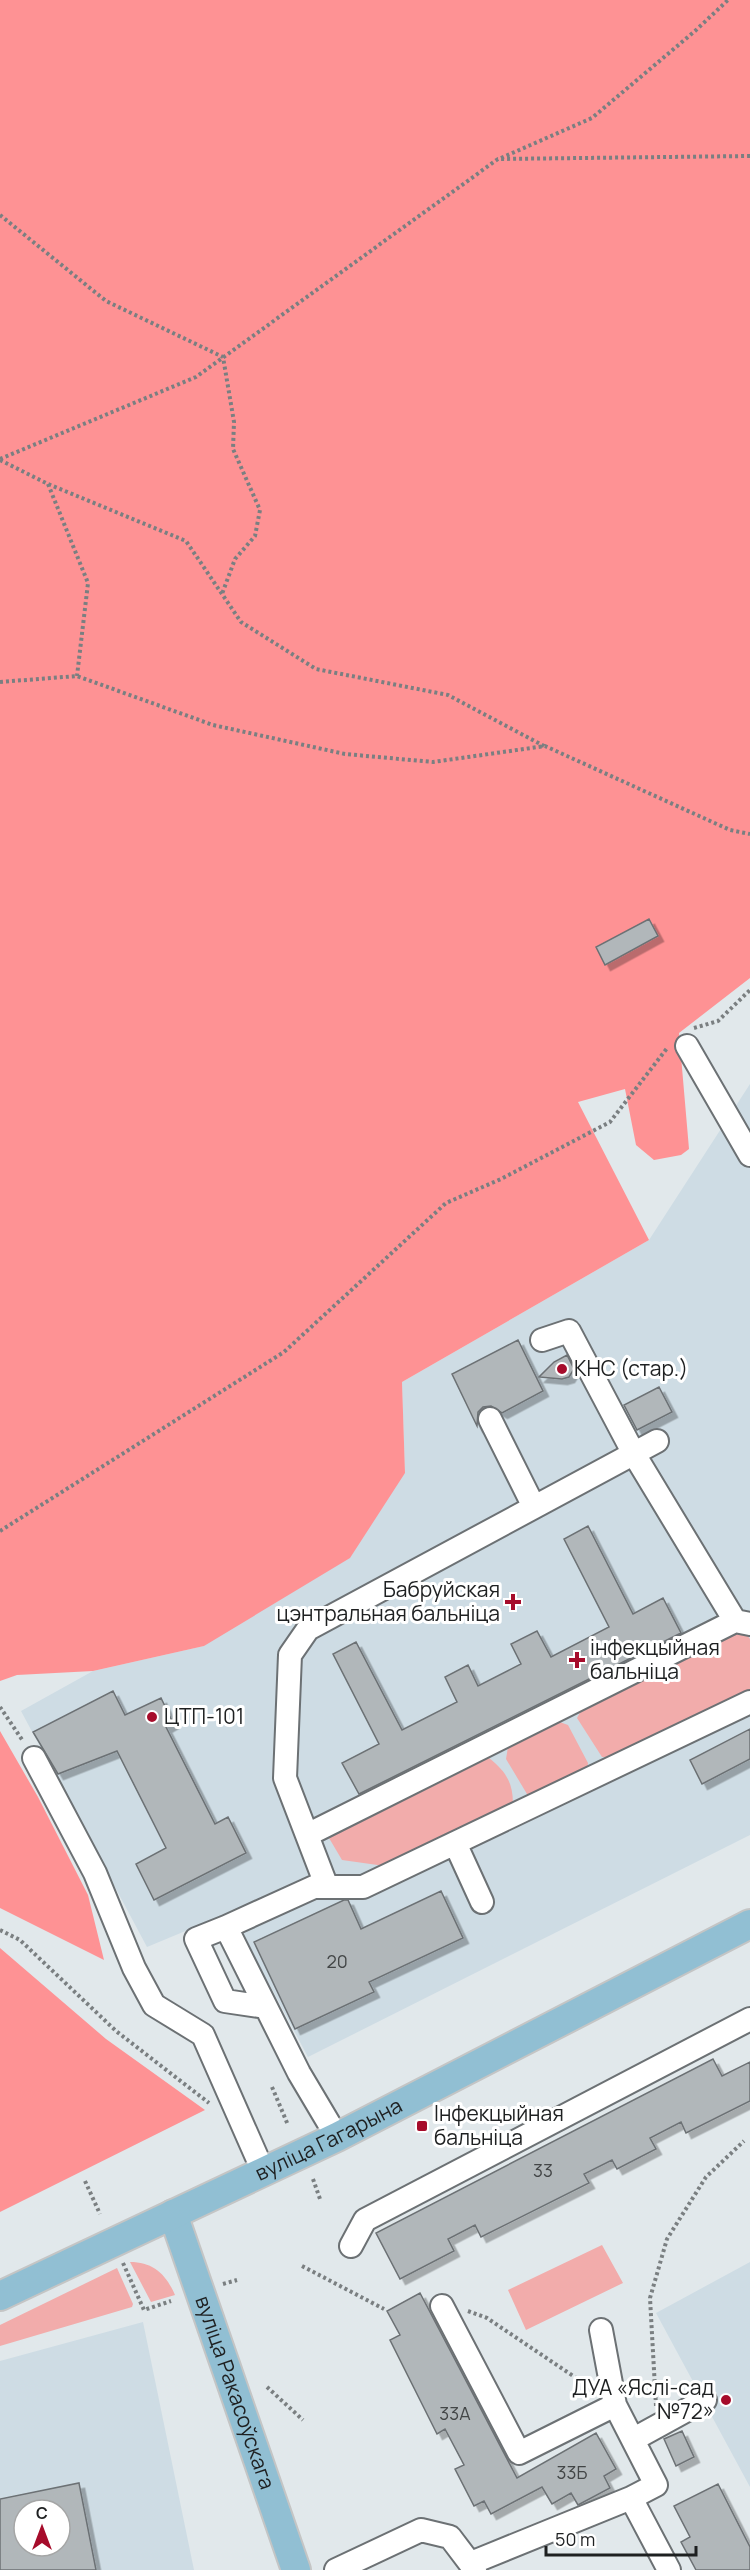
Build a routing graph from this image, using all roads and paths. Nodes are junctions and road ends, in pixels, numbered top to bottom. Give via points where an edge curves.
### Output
1 (728, 0) edge
2 (750, 156) edge
3 (498, 159) junction
4 (0, 215) edge
5 (223, 357) junction
6 (0, 459) edge
7 (48, 484) junction
8 (222, 594) junction
9 (77, 676) junction
10 (0, 682) edge
11 (545, 746) junction
12 (750, 834) edge
13 (750, 990) edge
14 (683, 1039) junction
15 (750, 1155) edge
16 (542, 1340) dead end
17 (490, 1419) dead end
18 (657, 1441) dead end
19 (633, 1454) junction
20 (534, 1507) junction
21 (0, 1531) edge
22 (742, 1623) edge
23 (750, 1702) edge
24 (0, 1707) edge
25 (34, 1758) joint
26 (307, 1835) junction
27 (456, 1843) junction
28 (315, 1887) junction
29 (482, 1902) dead end
30 (750, 1924) edge
31 (226, 1927) junction
32 (0, 1930) edge
33 (266, 2007) junction
34 (750, 2019) edge
35 (272, 2087) dead end
36 (218, 2107) dead end
37 (288, 2125) dead end
38 (337, 2137) junction
39 (744, 2141) dead end
40 (263, 2171) junction
41 (313, 2179) dead end
42 (85, 2181) dead end
43 (320, 2199) dead end
44 (100, 2214) dead end
45 (173, 2214) junction
46 (351, 2246) dead end
47 (121, 2260) dead end
48 (302, 2266) dead end
49 (237, 2280) dead end
50 (223, 2284) dead end
51 (0, 2296) edge
52 (171, 2301) dead end
53 (450, 2307) joint
54 (384, 2309) dead end
55 (601, 2330) dead end
56 (267, 2387) dead end
57 (705, 2400) dead end
58 (615, 2405) junction
59 (303, 2420) dead end
60 (657, 2424) junction
61 (634, 2439) junction
62 (631, 2498) junction
63 (473, 2566) edge
64 (296, 2570) edge
65 (336, 2570) edge
66 (669, 2570) edge

1 - 3 path via 592,118
2 - 3 path
3 - 5 path
4 - 5 path via 106,301
5 - 6 path via 196,377
5 - 8 path via 234,422 233,449 260,510 255,536 235,559
6 - 7 path
7 - 8 path via 186,541
7 - 9 path via 88,582
8 - 11 path via 241,622 316,669 448,695
9 - 10 path
9 - 11 path via 213,725 345,754 432,762
11 - 12 path via 730,830
13 - 14 path via 718,1021
14 - 15 lane
14 - 21 path via 610,1122 446,1203 284,1352
16 - 19 lane via 569,1331
17 - 20 lane
18 - 19 lane
19 - 20 lane
19 - 22 lane
20 - 26 lane via 308,1629 290,1656 285,1778
22 - 26 lane
23 - 27 lane
24 - 25 path
25 - 40 lane via 95,1873 134,1968 154,2005 202,2035
26 - 28 lane via 325,1882
27 - 28 lane via 363,1887
27 - 29 lane
28 - 31 lane
30 - 38 main road, вуліца Гагарына
31 - 33 lane
31 - 33 lane via 196,1939 225,2001
32 - 36 path via 20,1940 116,2031
33 - 38 lane
34 - 46 lane via 365,2220
35 - 37 path
38 - 40 main road, вуліца Гагарына
39 - 60 path via 706,2177 667,2239 650,2298
40 - 45 main road, вуліца Гагарына
41 - 43 path
42 - 44 path
45 - 51 main road, вуліца Гагарына
45 - 64 main road, вуліца Ракасоўскага
47 - 52 path via 144,2310
48 - 54 path
49 - 50 path
53 - 58 path via 487,2318
53 - 58 lane via 519,2453
55 - 58 lane
56 - 59 path
57 - 60 lane
58 - 61 lane
60 - 61 lane
61 - 62 lane via 656,2485
62 - 63 lane
62 - 66 lane
63 - 65 lane via 450,2537 421,2530

